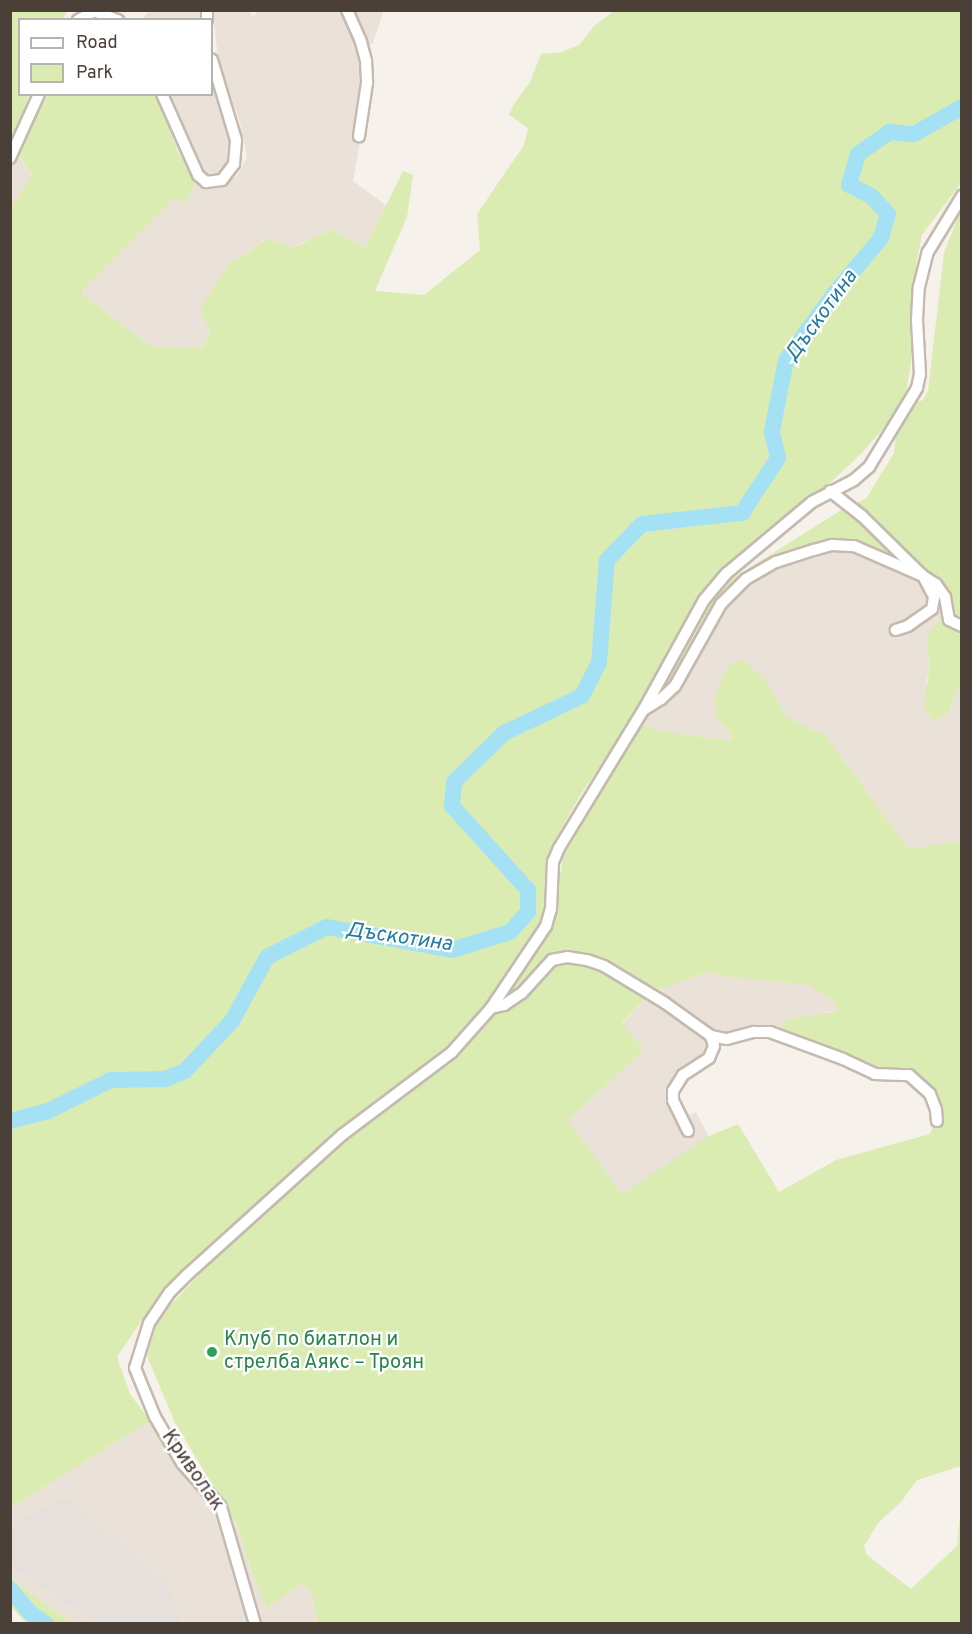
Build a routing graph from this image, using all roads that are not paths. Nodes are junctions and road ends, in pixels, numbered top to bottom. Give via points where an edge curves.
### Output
1 (347, 10) edge
2 (82, 18) edge
3 (113, 18) edge
4 (213, 63) edge
5 (38, 96) edge
6 (163, 96) edge
7 (359, 136) dead end
8 (10, 158) edge
9 (962, 196) edge
10 (830, 491) junction
11 (923, 576) junction
12 (962, 626) edge
13 (896, 630) dead end
14 (644, 709) junction
15 (491, 1008) junction
16 (711, 1036) junction
17 (937, 1121) dead end
18 (688, 1131) dead end
19 (255, 1623) edge

1 - 7 street via 366,61
2 - 3 street via 94,11
4 - 6 street via 236,140 234,164 222,180 206,182 198,175
5 - 8 street
9 - 10 street, Криволак via 928,252 919,287 917,388 869,467 854,480
10 - 11 street via 886,538
10 - 14 street, Криволак via 812,501 714,587
11 - 12 street via 942,591 949,620
11 - 13 street via 934,597 932,609
11 - 14 street via 866,550 844,545 776,562 746,579 721,604 675,686
14 - 15 street, Криволак via 559,848 553,862 551,909 546,926
15 - 16 street via 522,993 552,960 567,957 604,966
15 - 19 street, Криволак via 452,1052 342,1135 170,1292 149,1323 135,1368 155,1417 182,1463 221,1507
16 - 17 street via 728,1039 770,1032 875,1074 909,1075 930,1094
16 - 18 street via 714,1046 709,1058 683,1075 673,1091 673,1100

